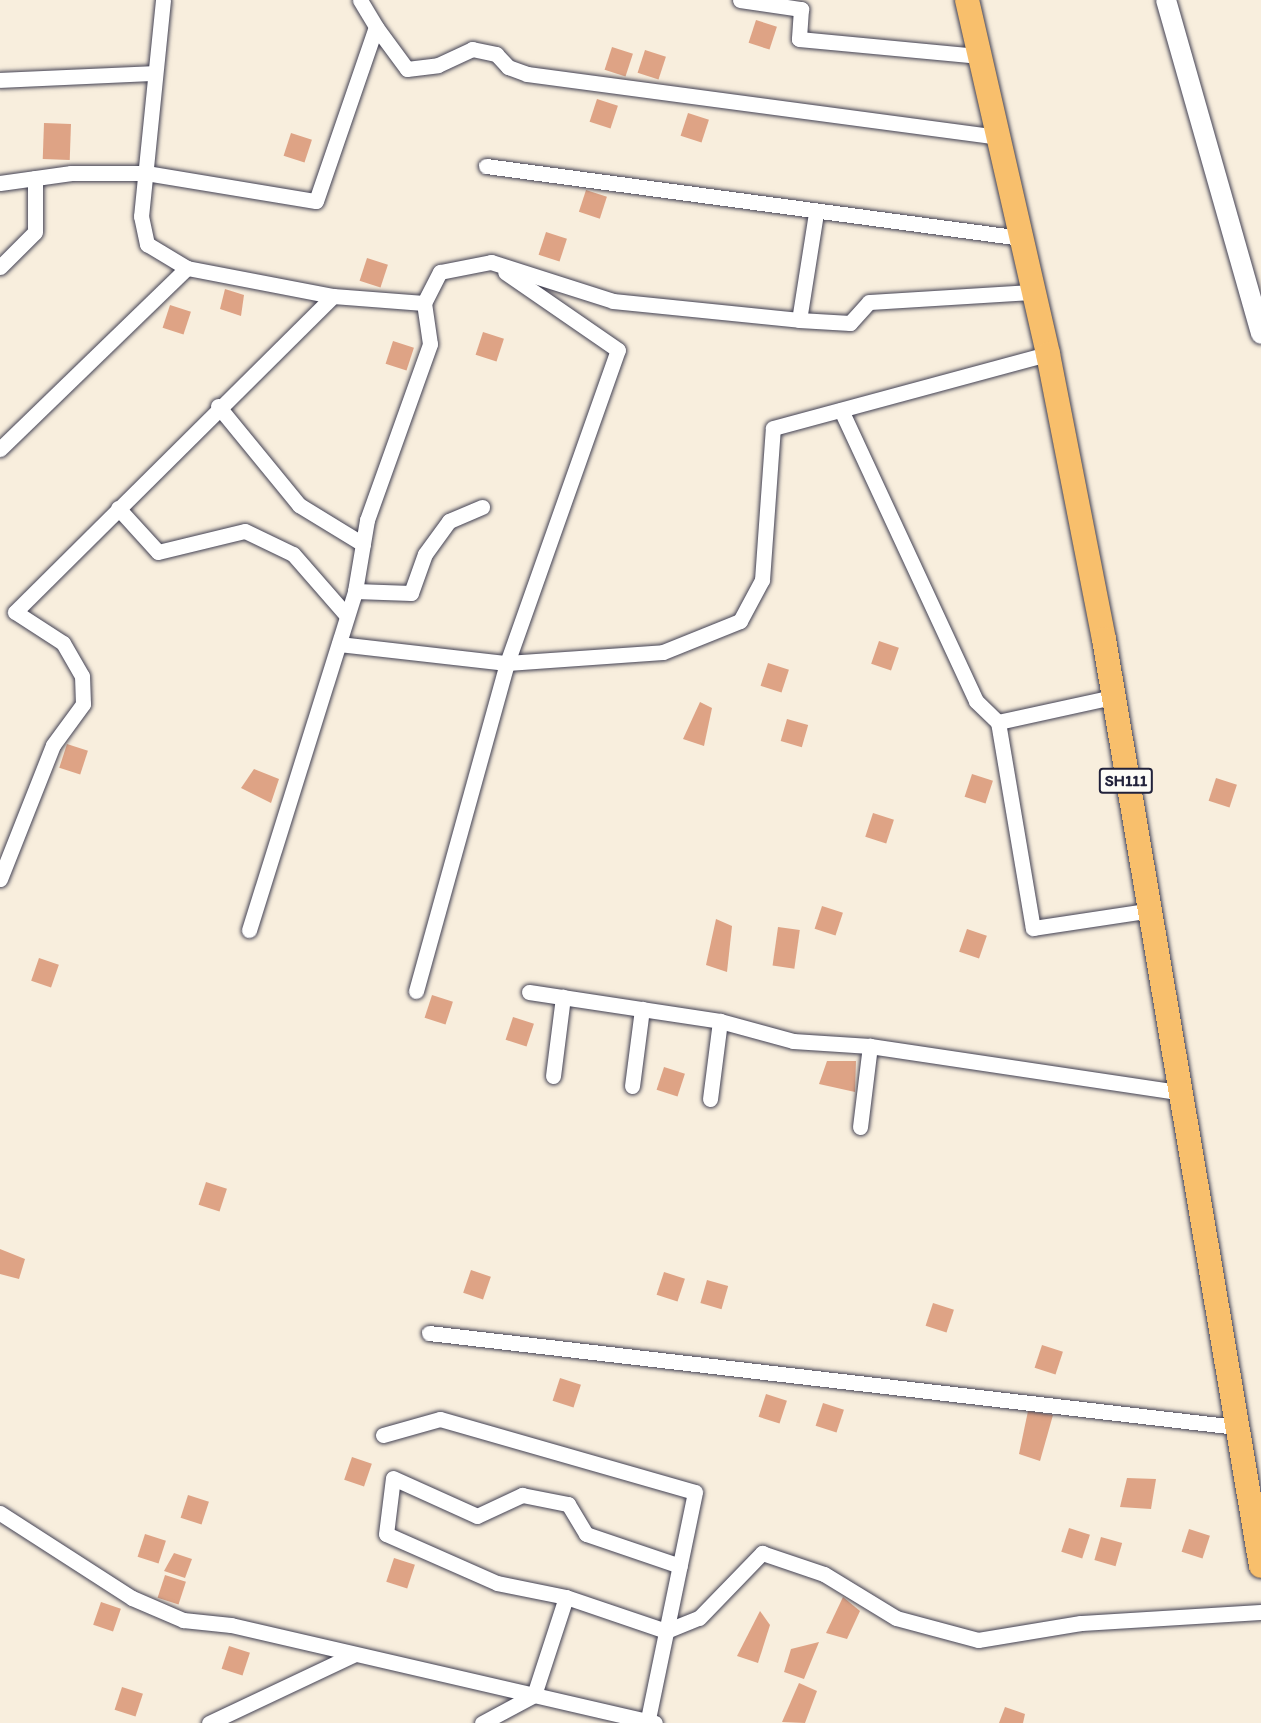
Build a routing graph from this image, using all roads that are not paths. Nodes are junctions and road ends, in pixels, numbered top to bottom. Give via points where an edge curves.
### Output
1 (164, 0) edge
2 (360, 0) edge
3 (740, 0) edge
4 (967, 0) edge
5 (1166, 0) edge
6 (376, 27) junction
7 (980, 56) junction
8 (155, 73) junction
9 (0, 80) edge
10 (1000, 137) junction
11 (486, 166) dead end
12 (146, 173) junction
13 (34, 178) junction
14 (0, 183) edge
15 (816, 213) junction
16 (1021, 238) junction
17 (491, 262) junction
18 (0, 267) edge
19 (187, 268) junction
20 (1032, 292) junction
21 (333, 296) junction
22 (424, 303) junction
23 (799, 320) junction
24 (1261, 334) edge
25 (1048, 354) junction
26 (218, 406) junction
27 (841, 410) junction
28 (0, 449) edge
29 (483, 507) dead end
30 (118, 508) junction
31 (363, 543) junction
32 (355, 591) junction
33 (348, 616) junction
34 (339, 644) junction
35 (507, 663) junction
36 (1113, 697) junction
37 (998, 723) junction
38 (0, 879) edge
39 (1146, 911) junction
40 (249, 930) dead end
41 (416, 991) dead end
42 (529, 992) dead end
43 (563, 997) junction
44 (642, 1009) junction
45 (720, 1021) junction
46 (870, 1046) junction
47 (553, 1076) dead end
48 (632, 1086) dead end
49 (1178, 1092) junction
50 (710, 1099) dead end
51 (860, 1127) dead end
52 (429, 1333) dead end
53 (1237, 1427) junction
54 (383, 1436) dead end
55 (0, 1513) edge
56 (680, 1566) junction
57 (1261, 1566) edge
58 (567, 1597) junction
59 (1261, 1612) edge
60 (666, 1631) junction
61 (356, 1654) junction
62 (534, 1695) junction
63 (650, 1722) edge
64 (209, 1723) edge
65 (482, 1723) edge

1 - 8 street
2 - 6 street
3 - 7 street via 801,9 799,39
4 - 7 main road, SH111
5 - 24 street
6 - 10 street via 407,69 438,65 471,49 496,54 508,67 527,74
6 - 12 street via 316,201
7 - 10 main road, SH111
8 - 9 street
8 - 12 street
10 - 16 main road, SH111
11 - 15 street
12 - 13 street
12 - 19 street via 141,216 147,244
13 - 14 street
13 - 18 street via 35,232
15 - 16 street
15 - 23 street
16 - 20 main road, SH111
17 - 22 street via 440,272
17 - 23 street via 613,301
17 - 35 street via 618,350
19 - 21 street
19 - 28 street
20 - 23 street via 868,302 850,323
20 - 25 main road, SH111
21 - 22 street
21 - 26 street
22 - 31 street via 430,344
25 - 27 street
25 - 36 main road, SH111
26 - 30 street
26 - 31 street via 299,505
27 - 35 street via 773,428 762,580 740,621 663,652
27 - 37 street via 976,701
29 - 32 street via 449,521 425,554 411,594
30 - 33 street via 158,552 245,531 294,554
30 - 38 street via 15,612 63,643 82,676 82,704 53,745
31 - 32 street
32 - 33 street
33 - 34 street
34 - 35 street
34 - 40 street
35 - 41 street
36 - 37 street
36 - 39 main road, SH111
37 - 39 street via 1033,928
39 - 49 main road, SH111
42 - 43 street
43 - 44 street
43 - 47 street
44 - 45 street
44 - 48 street
45 - 46 street via 793,1041
45 - 50 street
46 - 49 street
46 - 51 street
49 - 53 main road, SH111
52 - 53 street
53 - 57 main road, SH111
54 - 56 street via 440,1419 695,1492
55 - 61 street via 132,1598 183,1620
56 - 58 street via 586,1534 568,1504 522,1494 477,1516 393,1478 386,1534 497,1583
56 - 60 street
58 - 60 street
58 - 62 street
59 - 60 street via 1081,1623 978,1640 896,1618 824,1574 762,1553 699,1618
60 - 63 street
61 - 62 street
61 - 64 street
62 - 63 street
62 - 65 street

